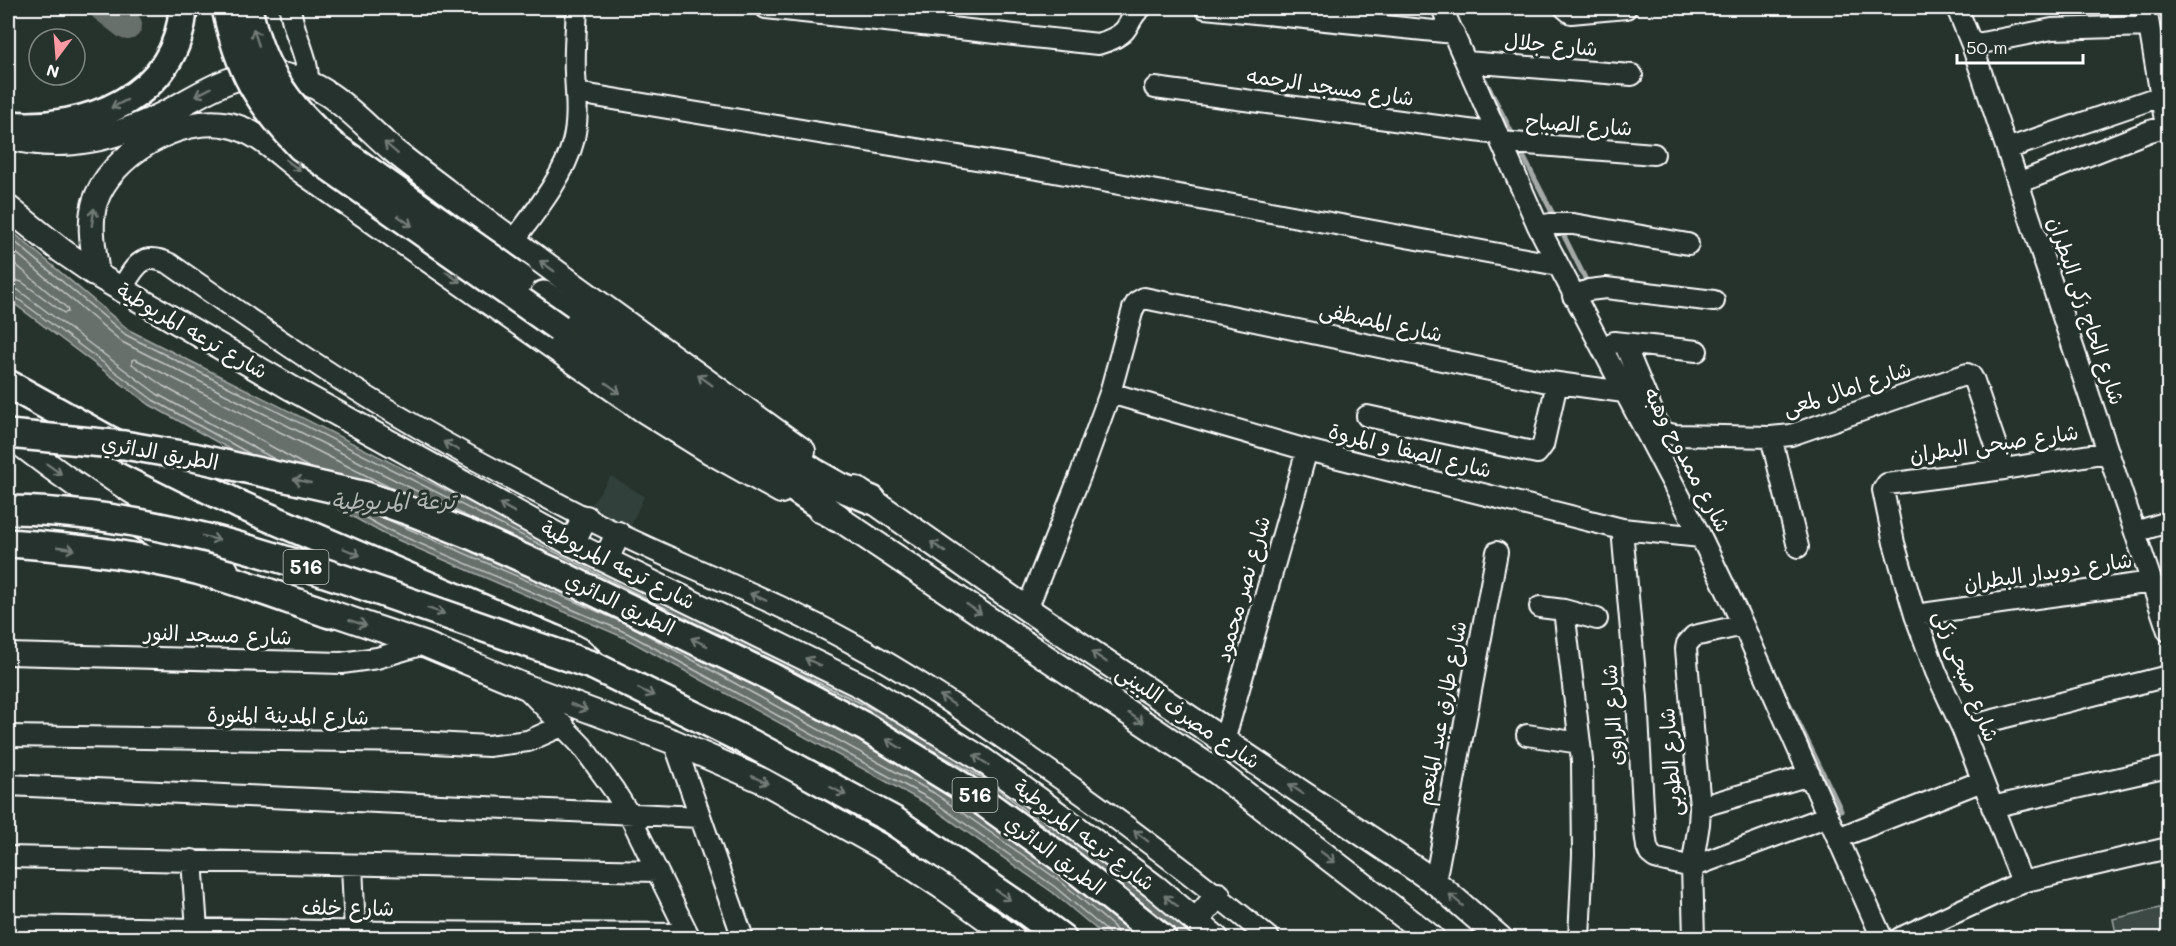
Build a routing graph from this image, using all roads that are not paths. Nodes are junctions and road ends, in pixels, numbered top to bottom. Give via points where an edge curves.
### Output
1 (183, 8) edge
2 (226, 8) edge
3 (248, 8) edge
4 (290, 8) edge
5 (577, 8) edge
6 (766, 8) edge
7 (1141, 8) edge
8 (1205, 8) edge
9 (1442, 8) edge
10 (1565, 8) edge
11 (1626, 8) edge
12 (1957, 8) edge
13 (2154, 29) edge
14 (1454, 33) junction
15 (1972, 45) junction
16 (1476, 63) junction
17 (1632, 75) dead end
18 (308, 82) junction
19 (1155, 88) dead end
20 (577, 93) junction
21 (2161, 96) junction
22 (8, 125) edge
23 (2167, 126) edge
24 (8, 137) edge
25 (259, 138) junction
26 (1503, 140) junction
27 (2007, 149) junction
28 (1654, 154) dead end
29 (2018, 183) junction
30 (8, 208) edge
31 (1544, 225) junction
32 (513, 242) junction
33 (1688, 243) dead end
34 (1558, 265) junction
35 (97, 275) junction
36 (121, 290) junction
37 (1573, 296) junction
38 (1714, 302) dead end
39 (1597, 340) junction
40 (1624, 343) junction
41 (1697, 351) dead end
42 (1557, 383) junction
43 (8, 384) edge
44 (1624, 392) junction
45 (1110, 393) junction
46 (1367, 416) dead end
47 (8, 434) edge
48 (1771, 437) junction
49 (1307, 450) junction
50 (2108, 452) junction
51 (2004, 469) junction
52 (1887, 484) joint
53 (872, 500) junction
54 (8, 510) edge
55 (586, 518) junction
56 (838, 518) junction
57 (2169, 522) edge
58 (1623, 529) junction
59 (2135, 532) junction
60 (618, 534) junction
61 (1701, 537) junction
62 (8, 543) edge
63 (571, 543) junction
64 (1798, 547) dead end
65 (1497, 552) dead end
66 (606, 559) junction
67 (2152, 582) junction
68 (1540, 607) dead end
69 (1027, 609) junction
70 (1564, 610) junction
71 (330, 614) junction
72 (1915, 615) junction
73 (1597, 619) dead end
74 (1743, 625) junction
75 (2169, 632) edge
76 (424, 644) junction
77 (8, 654) edge
78 (594, 666) junction
79 (2169, 676) edge
80 (524, 686) junction
81 (564, 725) junction
82 (1962, 729) junction
83 (1527, 735) dead end
84 (8, 736) edge
85 (1224, 741) junction
86 (674, 742) junction
87 (1580, 743) junction
88 (2169, 767) edge
89 (1810, 775) junction
90 (1982, 781) junction
91 (8, 785) edge
92 (1700, 807) junction
93 (1992, 807) junction
94 (629, 814) junction
95 (1828, 816) junction
96 (699, 817) junction
97 (1838, 838) junction
98 (2169, 848) edge
99 (8, 857) edge
100 (192, 860) junction
101 (352, 865) junction
102 (1692, 867) junction
103 (657, 871) junction
104 (1435, 882) junction
105 (2022, 882) junction
106 (1218, 895) junction
107 (1196, 921) junction
108 (8, 926) edge
109 (197, 929) junction
110 (356, 932) junction
111 (394, 935) edge
112 (689, 936) edge
113 (742, 939) edge
114 (1013, 939) edge
115 (1062, 939) edge
116 (1162, 939) edge
117 (1216, 939) edge
118 (1269, 939) edge
119 (1432, 939) edge
120 (1500, 939) edge
121 (1579, 939) edge
122 (1694, 939) edge
123 (1882, 939) edge
124 (1900, 939) edge

1 -> 22 highway via 171,54 138,93 110,109 68,123
2 -> 56 highway, bridge via 241,63 252,85 280,126 301,147
53 -> 3 highway, bridge via 815,473 544,295 332,145 309,125 274,82
4 - 18 street via 307,63
5 - 20 street
6 - 7 street via 1098,44 1113,40 1124,31
8 - 14 street
9 - 14 street, شارع ممدوح وهبه
10 - 11 street via 1571,13
12 - 15 street, شارع الحاج زكى البطران
13 - 15 street via 2052,29
13 - 21 street
14 - 16 street, شارع ممدوح وهبه
15 - 27 street, شارع الحاج زكى البطران
16 - 17 street, شارع جلال
16 - 26 street, شارع ممدوح وهبه
18 -> 24 main road, شارع مصرف اللبينى via 266,74 238,76 130,129 77,143 39,143
18 - 25 main road via 289,85 267,102 259,119
32 -> 18 main road, شارع مصرف اللبينى via 413,167 336,99
19 - 26 street, شارع مسجد الرحمه
20 - 32 street via 573,142 566,159 546,196
20 - 34 street via 1043,170
21 - 23 street
21 - 27 street
23 - 29 street
35 -> 25 main road, شارع مصرف اللبينى via 91,227 96,201 108,176 129,154 181,127 197,124 229,125
25 -> 56 main road, شارع مصرف اللبينى via 676,431 748,474
26 - 28 street, شارع الصباح
26 - 31 street, شارع ممدوح وهبه
27 - 29 street, شارع الحاج زكى البطران
29 - 50 street, شارع الحاج زكى البطران
30 - 35 main road, شارع ترعه المريوطية
31 - 33 street via 1573,224
31 - 34 street, شارع ممدوح وهبه
53 -> 32 main road, شارع مصرف اللبينى
34 - 37 street, شارع ممدوح وهبه
35 - 36 main road, شارع ترعه المريوطية
55 -> 36 street via 412,424 170,264 152,258 142,260
63 -> 36 main road, شارع ترعه المريوطية
37 - 38 street via 1605,288
37 - 39 street, شارع ممدوح وهبه
39 - 40 street
39 - 44 street, شارع ممدوح وهبه
40 - 41 street
40 - 48 street, شارع امال لمعى via 1658,423 1666,433
42 - 44 street, شارع المصطفى
42 - 45 street, شارع المصطفى via 1144,298 1133,309
42 - 46 street via 1543,446 1537,453
43 -> 78 highway via 107,440 240,504 531,627 579,652
44 - 61 street, شارع ممدوح وهبه
45 - 49 street, شارع الصفا و المروة
45 - 69 street
47 -> 71 main road via 105,505 159,537
116 -> 47 highway, الطريق الدائري / 516, bridge via 1067,862 962,786 865,727 761,672 473,536 366,496 283,476 124,445
48 - 51 street, شارع امال لمعى via 1791,435 1967,374 1974,381
48 - 64 street
49 - 58 street, شارع الصفا و المروة
49 - 85 street, شارع نصر محمود
50 - 51 street, شارع صبحى البطران
50 - 59 street, شارع الحاج زكى البطران
51 - 52 street, شارع صبحى البطران
52 - 72 street, شارع صبحى زكى via 1884,494 1894,543
69 -> 53 main road, شارع مصرف اللبينى
54 -> 78 highway, 516, bridge via 129,521 210,537
55 - 60 street
55 - 63 main road
56 -> 119 main road, شارع مصرف اللبينى via 1217,772
57 - 59 street
58 - 61 street, شارع الصفا و المروة
58 - 102 street, شارع الراوى via 1647,847 1655,858
59 - 67 street, شارع الحاج زكى البطران
60 - 66 main road
106 -> 60 street via 1126,824 894,667 805,618
61 - 74 street, شارع ممدوح وهبه
62 -> 71 highway via 139,558 219,576
63 - 66 main road, شارع ترعه المريوطية
65 - 104 street, شارع طارق عبد المنعم
107 -> 66 main road, شارع ترعه المريوطية via 1114,855 980,758 873,693
67 - 72 street, شارع دويدار البطران
67 - 75 street, شارع الحاج زكى البطران
68 - 70 street
85 -> 69 main road, شارع مصرف اللبينى
70 - 73 street
70 - 87 street
71 -> 76 main road
72 - 82 street, شارع صبحى زكى
74 - 89 street, شارع ممدوح وهبه
74 - 92 street, شارع الطوبى via 1694,636 1687,644
76 - 77 street, شارع مسجد النور via 377,658 342,663
76 - 80 main road
78 -> 115 highway, 516 via 893,820
79 - 82 street
80 - 81 street
80 -> 86 main road
81 - 84 street, شارع المدينة المنورة via 528,741 488,746
81 - 94 street
82 - 90 street, شارع صبحى زكى
83 - 87 street
104 -> 85 main road, شارع مصرف اللبينى
86 - 96 street
86 -> 114 main road via 763,781 880,846
87 - 121 street via 1583,855
88 - 93 street
89 - 92 street
89 - 95 street, شارع ممدوح وهبه
90 - 93 street, شارع صبحى زكى
90 - 97 street
91 - 94 street
92 - 102 street, شارع الطوبى
93 - 105 street, شارع صبحى زكى
94 - 96 street
94 - 103 street
95 - 97 street, شارع ممدوح وهبه
95 - 102 street
96 - 113 street
97 - 123 street, شارع ممدوح وهبه
98 - 105 street
99 - 100 street
100 - 101 street
100 - 109 street
101 - 103 street
101 - 110 street
102 - 122 street, شارع الطوبى
103 - 112 street
120 -> 104 main road, شارع مصرف اللبينى
105 - 124 street
106 - 107 main road
106 - 118 street
107 - 117 main road, شارع ترعه المريوطية
108 - 109 street, شارع خلف
109 - 110 street, شارع خلف
110 - 111 street, شارع خلف
111 - 112 street, شارع خلف

